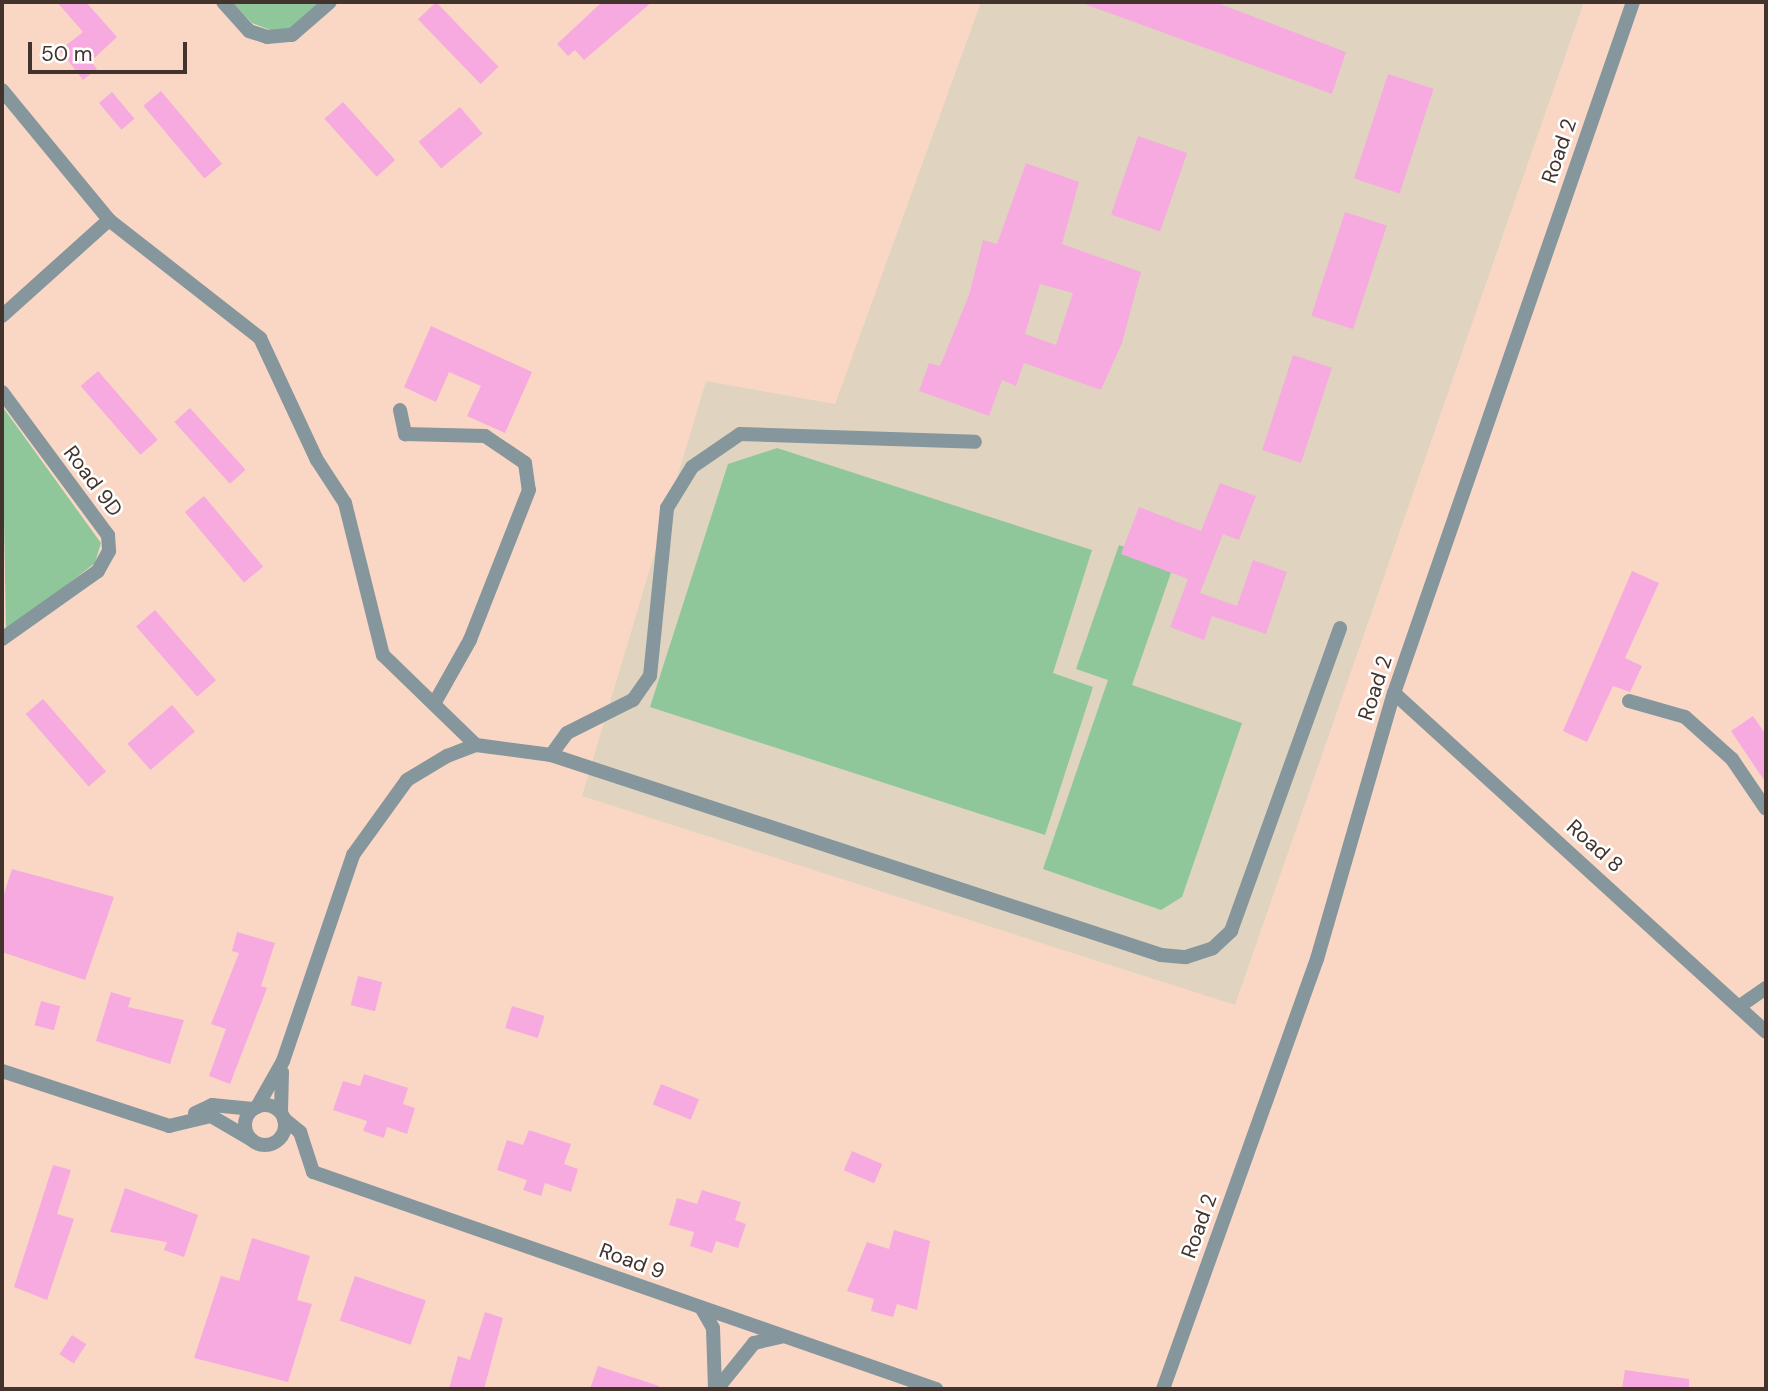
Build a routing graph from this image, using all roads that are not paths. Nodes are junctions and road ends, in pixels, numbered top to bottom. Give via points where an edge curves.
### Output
1 (223, 2) edge
2 (330, 2) edge
3 (1633, 2) edge
4 (2, 90) edge
5 (110, 220) junction
6 (2, 316) edge
7 (2, 392) edge
8 (400, 410) dead end
9 (975, 442) dead end
10 (1340, 628) dead end
11 (2, 639) edge
12 (1394, 693) junction
13 (1629, 701) dead end
14 (434, 704) junction
15 (476, 745) junction
16 (551, 755) junction
17 (1766, 808) edge
18 (1766, 988) edge
19 (1740, 1006) junction
20 (1766, 1031) edge
21 (283, 1061) junction
22 (2, 1071) edge
23 (255, 1108) junction
24 (282, 1116) junction
25 (169, 1126) junction
26 (252, 1140) junction
27 (267, 1145) junction
28 (313, 1172) junction
29 (702, 1308) junction
30 (781, 1337) junction
31 (716, 1389) edge
32 (936, 1389) edge
33 (1163, 1389) edge

1 - 2 street via 249,31 267,37 292,35
3 - 12 street, Road 2
4 - 5 street
5 - 6 street
5 - 14 street via 260,338 317,460 345,503 383,654
7 - 11 street, Road 9D via 108,534 109,551 97,571
8 - 14 street via 405,434 485,436 525,463 529,490 470,640
9 - 16 street via 740,433 692,467 667,508 650,676 633,700 567,733
10 - 16 street via 1231,931 1213,948 1186,957 1161,955
12 - 19 street, Road 8
12 - 33 street, Road 2 via 1317,960
13 - 17 street via 1685,717 1732,759
14 - 15 street
15 - 16 street
15 - 21 street via 407,780 354,855
18 - 19 street
19 - 20 street, Road 8
21 - 23 street
21 - 24 street
22 - 25 street
23 - 24 street
23 - 25 street via 212,1105
23 - 26 street via 245,1124
24 - 27 street via 282,1136
24 - 28 street via 300,1132
25 - 26 street via 211,1116
26 - 27 street
27 - 28 street via 298,1145
28 - 29 street, Road 9
29 - 30 street, Road 9
29 - 31 street via 713,1328
30 - 31 street via 754,1343
30 - 32 street, Road 9

